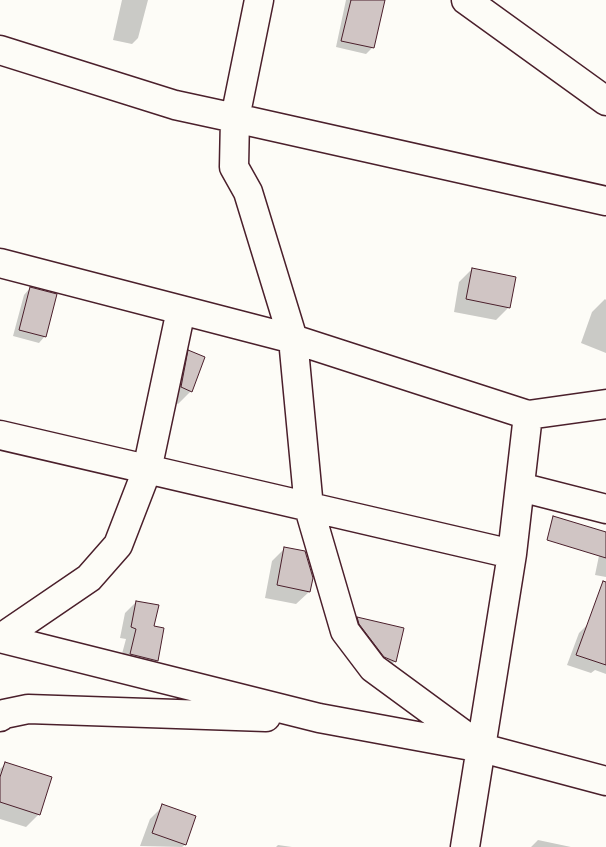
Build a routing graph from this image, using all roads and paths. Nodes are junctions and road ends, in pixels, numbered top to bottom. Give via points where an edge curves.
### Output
1 (259, 0) edge
2 (466, 0) edge
3 (0, 50) edge
4 (606, 101) edge
5 (235, 118) junction
6 (606, 201) edge
7 (0, 263) edge
8 (181, 310) junction
9 (293, 339) junction
10 (606, 404) edge
11 (528, 415) junction
12 (0, 435) edge
13 (147, 470) junction
14 (520, 487) junction
15 (309, 508) junction
16 (606, 508) edge
17 (512, 554) junction
18 (0, 638) edge
19 (0, 717) edge
20 (320, 718) junction
21 (482, 748) junction
22 (606, 781) edge
23 (465, 847) edge

1 - 5 street
2 - 4 street
3 - 5 street via 175,105
5 - 6 street
5 - 9 street via 234,167 248,192
7 - 8 street
8 - 9 street
8 - 13 street
9 - 11 street
9 - 15 street
10 - 11 street
11 - 14 street
12 - 13 street
13 - 15 street
13 - 18 street via 118,545 89,578
14 - 16 street
14 - 17 street
15 - 17 street
15 - 21 street via 345,631 373,668
17 - 21 street
18 - 20 street
19 - 20 street via 28,709
20 - 21 street
21 - 22 street
21 - 23 street

